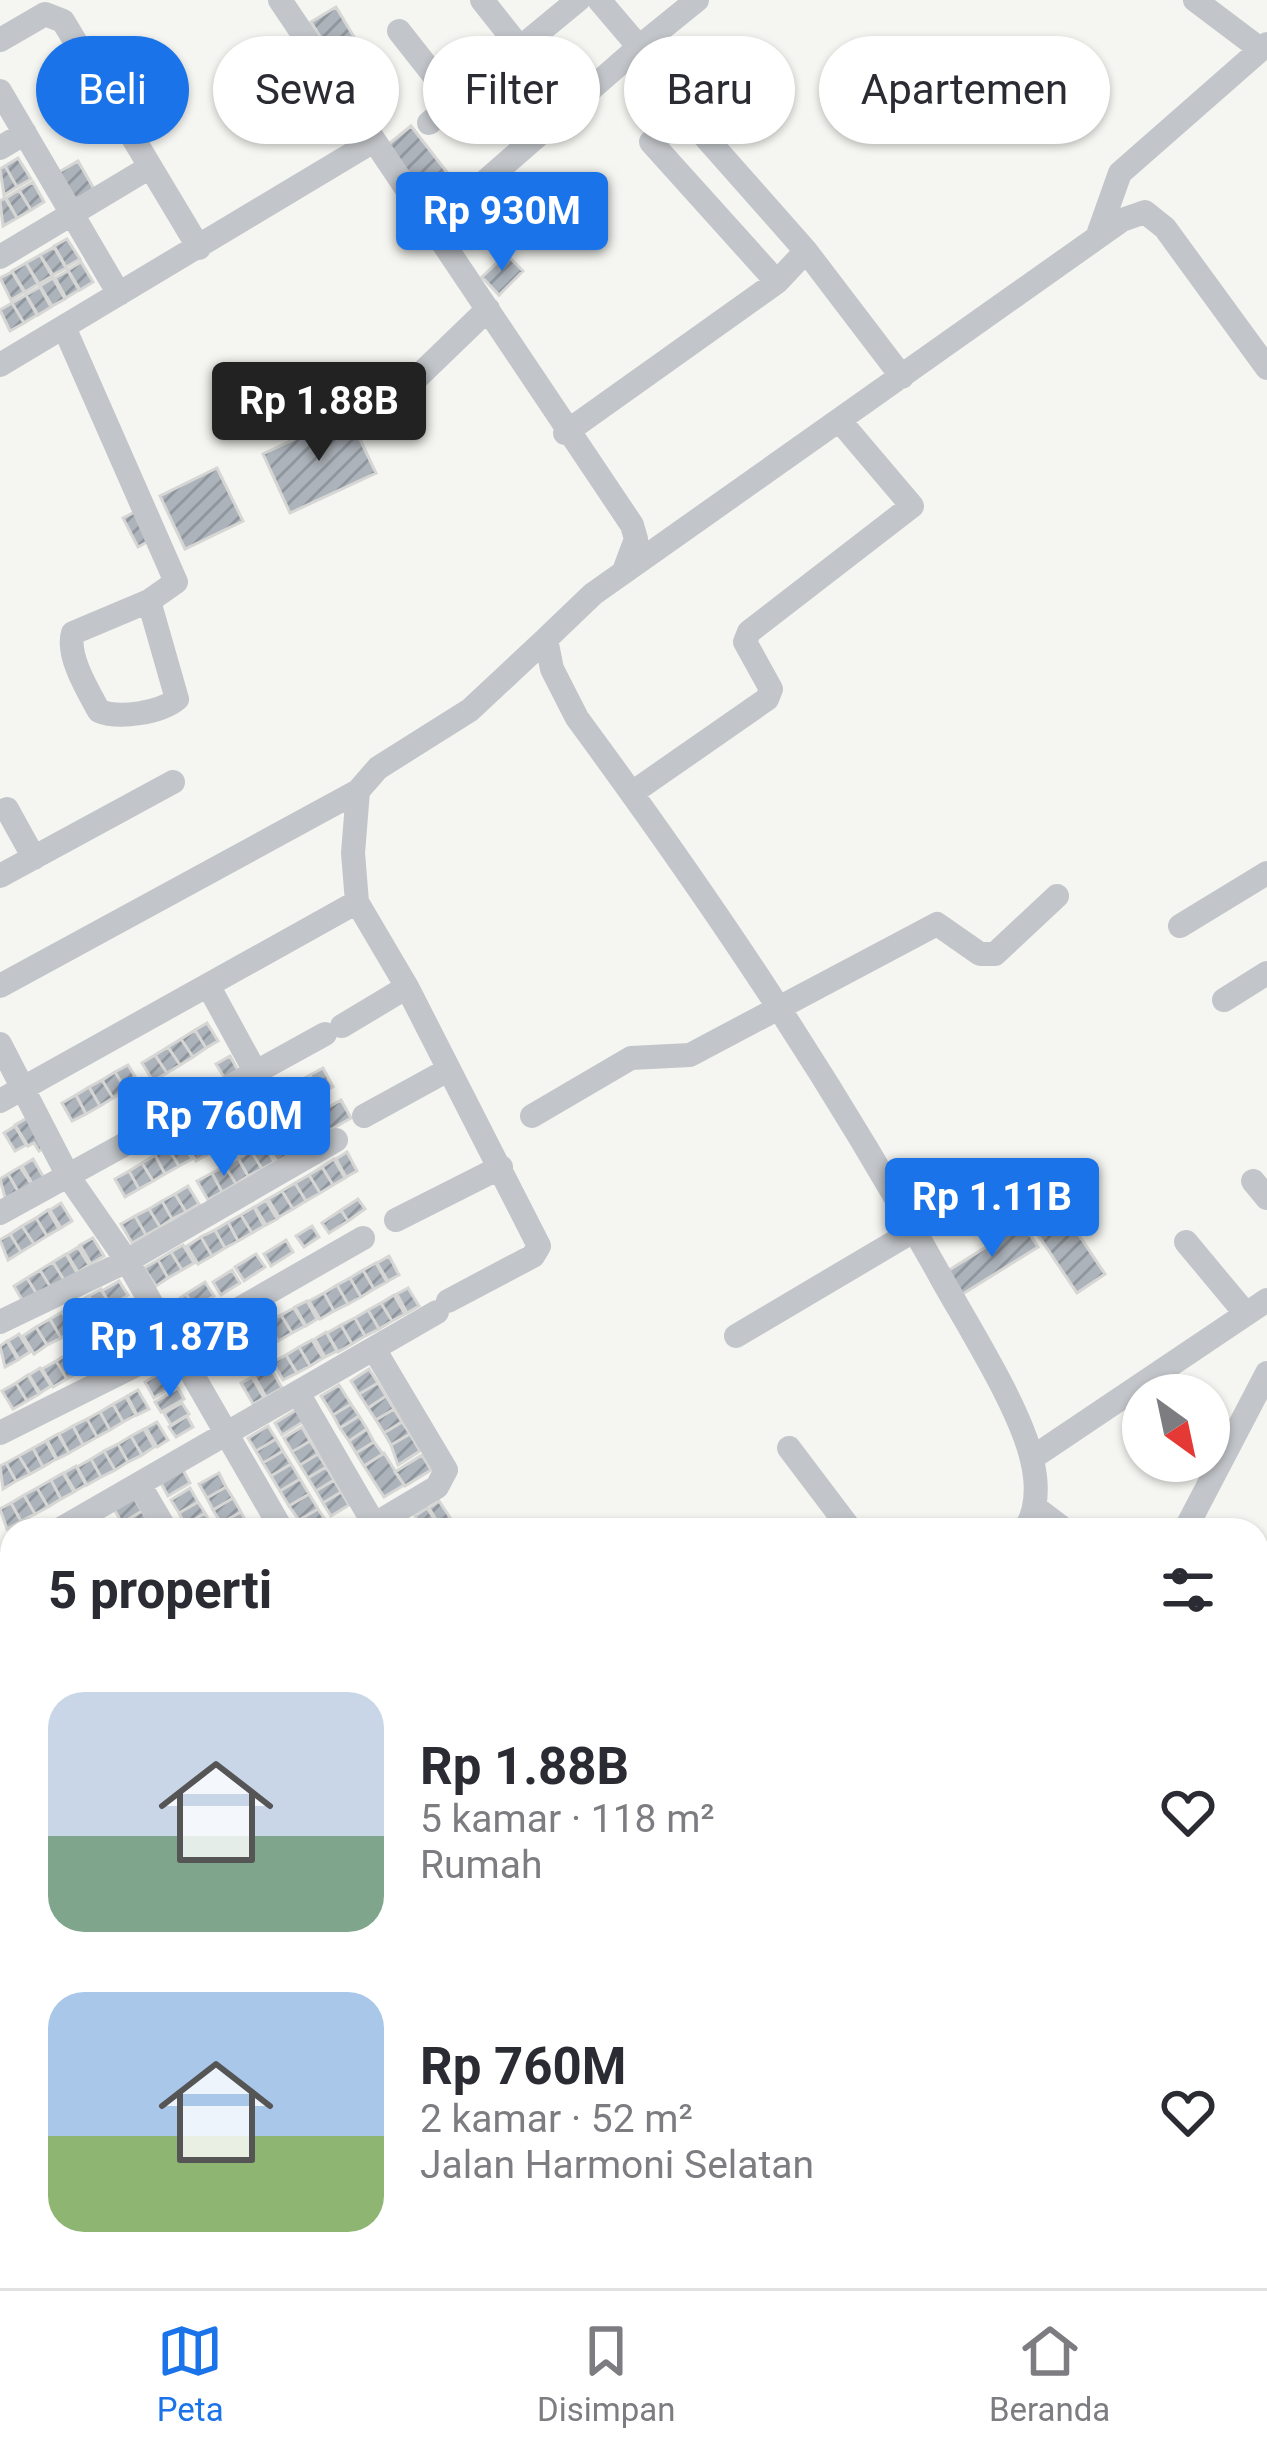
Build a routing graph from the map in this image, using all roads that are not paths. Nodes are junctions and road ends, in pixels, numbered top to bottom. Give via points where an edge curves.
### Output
1 (280, 0) edge
2 (482, 0) edge
3 (578, 0) edge
4 (599, 0) edge
5 (697, 0) edge
6 (1195, 0) edge
7 (399, 31) dead end
8 (303, 36) edge
9 (510, 36) edge
10 (534, 36) edge
11 (630, 36) edge
12 (653, 36) edge
13 (0, 40) edge
14 (1264, 46) edge
15 (624, 60) edge
16 (423, 62) edge
17 (0, 91) edge
18 (25, 133) junction
19 (369, 144) edge
20 (373, 144) edge
21 (653, 144) edge
22 (711, 144) edge
23 (0, 148) edge
24 (150, 167) junction
25 (73, 214) junction
26 (432, 228) junction
27 (1099, 232) junction
28 (199, 248) junction
29 (806, 251) junction
30 (0, 257) edge
31 (777, 282) junction
32 (119, 294) junction
33 (488, 309) junction
34 (64, 327) junction
35 (0, 365) edge
36 (1267, 368) edge
37 (902, 377) junction
38 (374, 420) dead end
39 (838, 421) junction
40 (566, 433) junction
41 (620, 576) junction
42 (149, 601) junction
43 (546, 639) junction
44 (173, 782) dead end
45 (358, 791) junction
46 (632, 793) junction
47 (7, 809) dead end
48 (34, 858) junction
49 (1267, 873) edge
50 (0, 876) edge
51 (1057, 896) dead end
52 (357, 902) junction
53 (1180, 926) dead end
54 (1267, 974) edge
55 (0, 986) edge
56 (209, 987) junction
57 (407, 987) junction
58 (1224, 1000) dead end
59 (783, 1008) junction
60 (0, 1044) edge
61 (446, 1071) junction
62 (256, 1073) junction
63 (23, 1088) junction
64 (0, 1101) edge
65 (364, 1116) dead end
66 (532, 1116) dead end
67 (336, 1140) dead end
68 (501, 1167) junction
69 (68, 1176) junction
70 (0, 1213) edge
71 (396, 1220) dead end
72 (915, 1230) junction
73 (363, 1238) dead end
74 (1186, 1242) dead end
75 (127, 1261) junction
76 (1256, 1307) edge
77 (0, 1322) edge
78 (736, 1336) dead end
79 (176, 1345) junction
80 (374, 1349) junction
81 (1267, 1373) edge
82 (298, 1393) junction
83 (0, 1433) edge
84 (227, 1434) junction
85 (789, 1448) dead end
86 (1032, 1459) junction
87 (139, 1484) junction
88 (82, 1518) edge
89 (159, 1518) edge
90 (275, 1518) edge
91 (364, 1518) edge
92 (384, 1518) edge
93 (842, 1518) edge
94 (1031, 1518) edge
95 (1191, 1518) edge

1 - 8 street
2 - 9 street
3 - 10 street
4 - 11 street
5 - 12 street
6 - 14 street
7 - 16 street
13 - 24 street via 45,14 63,22
14 - 27 street via 1120,173
15 - 26 street
17 - 18 street
18 - 23 street
18 - 25 street
19 - 28 street
20 - 26 street
21 - 31 street
22 - 29 street
24 - 25 street
24 - 28 street
25 - 30 street
25 - 32 street
26 - 33 street
27 - 36 street via 1145,212 1155,220
27 - 37 street
28 - 32 street
29 - 31 street
29 - 37 street
31 - 40 street
32 - 34 street
33 - 38 street
33 - 40 street
34 - 35 street
34 - 42 street via 174,576 172,587
37 - 39 street
39 - 41 street
39 - 46 street via 912,506 749,632 746,642 771,689 767,699
40 - 41 street via 632,525 633,555
41 - 43 street
42 - 42 street via 74,633 71,647 99,711 112,716 177,699
43 - 45 street via 470,710 378,768
43 - 46 street via 562,693
44 - 48 street
45 - 52 street
45 - 55 street
46 - 59 street
47 - 48 street
48 - 50 street
49 - 53 street
51 - 59 street via 995,954 980,954 937,924
52 - 56 street
52 - 57 street
54 - 58 street
56 - 62 street
56 - 63 street
57 - 61 street
57 - 62 street
59 - 66 street via 690,1055 632,1058
59 - 72 street
60 - 63 street
61 - 65 street
61 - 68 street
62 - 69 street
63 - 64 street
63 - 69 street
67 - 75 street
68 - 71 street
68 - 80 street via 539,1246 533,1256
69 - 70 street
69 - 75 street
72 - 78 street
72 - 86 street
73 - 79 street
74 - 76 street
75 - 77 street
75 - 79 street
76 - 86 street
79 - 83 street
79 - 84 street
80 - 82 street
80 - 92 street via 446,1470 437,1487
81 - 95 street
82 - 84 street
82 - 91 street
84 - 87 street
84 - 90 street
85 - 93 street
86 - 94 street
87 - 88 street
87 - 89 street

